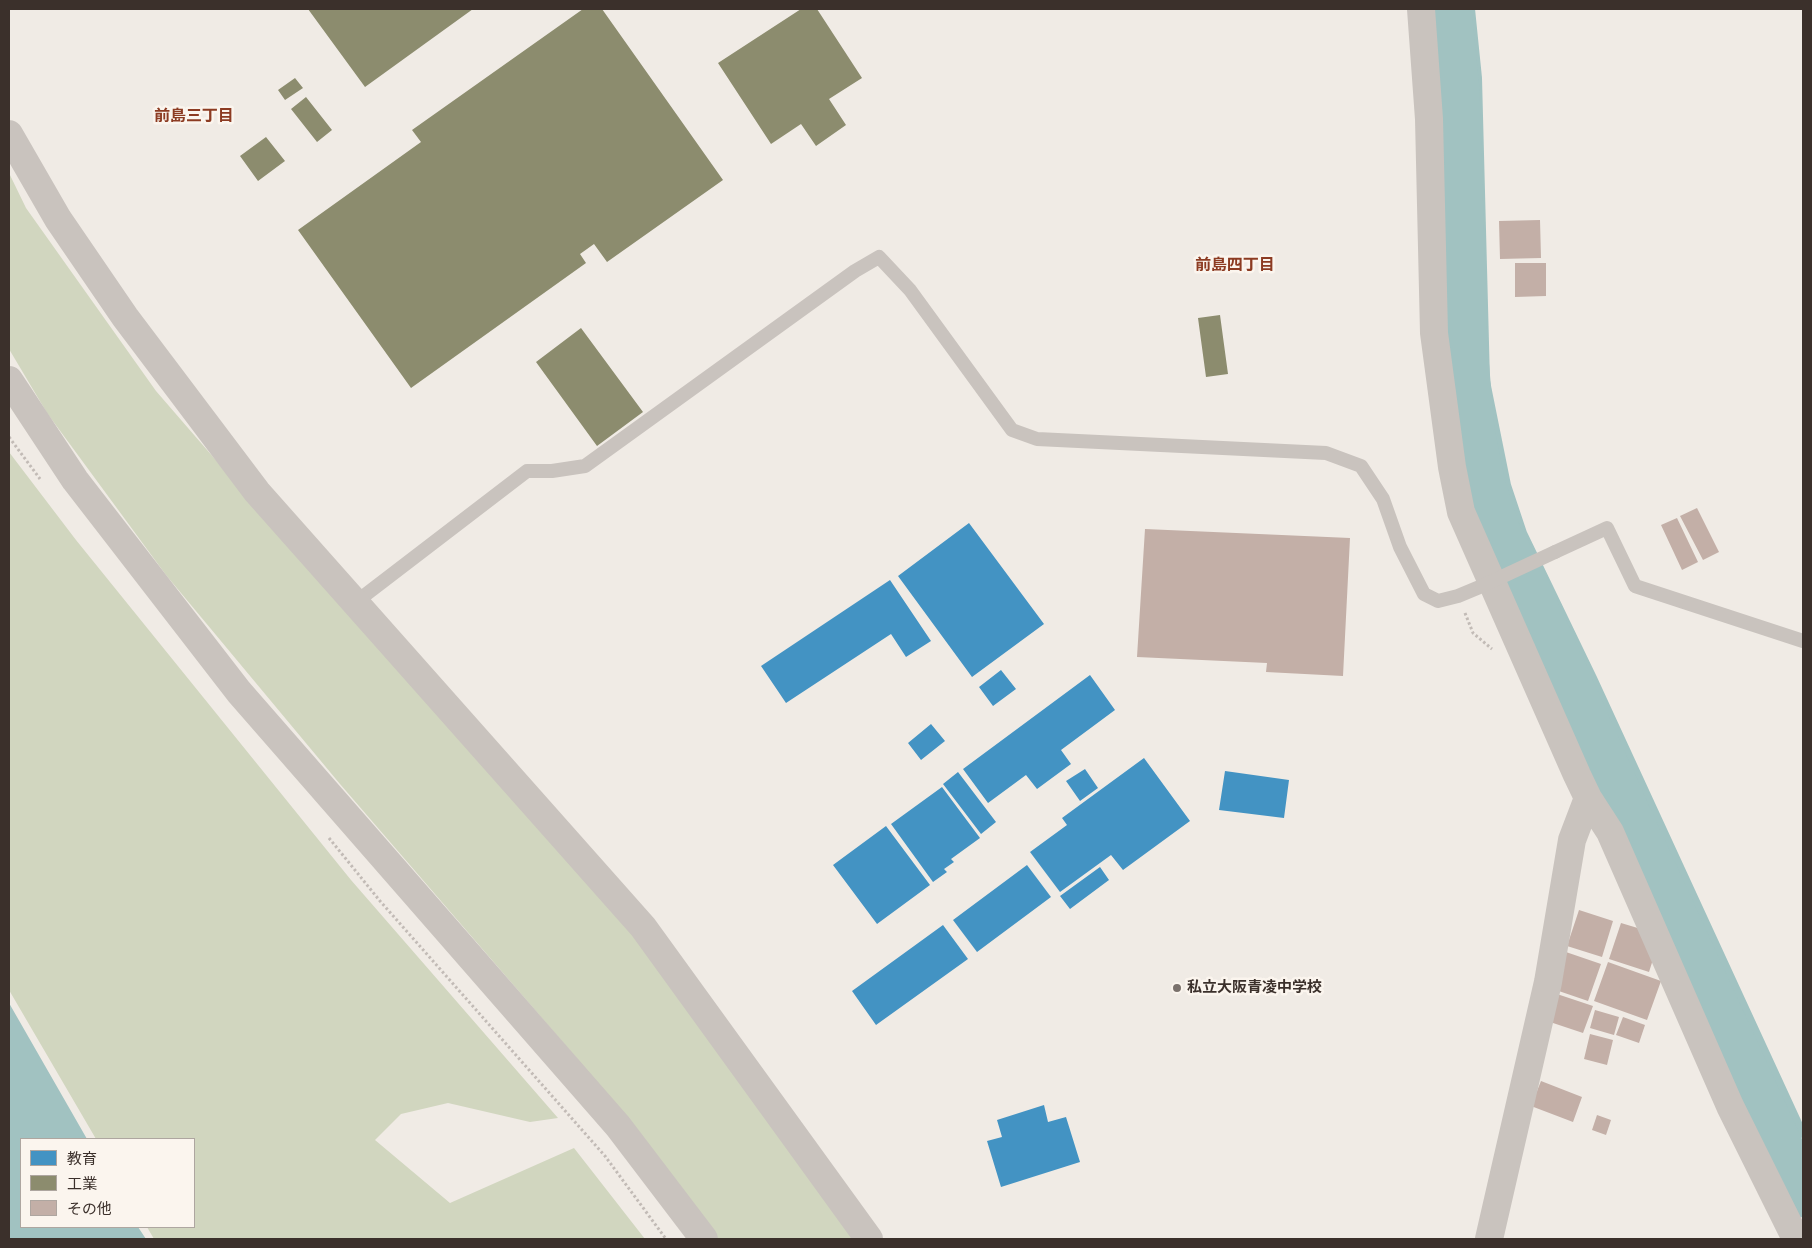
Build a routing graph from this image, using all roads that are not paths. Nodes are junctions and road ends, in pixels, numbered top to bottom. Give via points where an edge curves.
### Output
1 (1421, 9) edge
2 (9, 134) edge
3 (9, 380) edge
4 (356, 602) junction
5 (1803, 641) edge
6 (1588, 798) junction
7 (1797, 1232) edge
8 (704, 1239) edge
9 (869, 1239) edge
10 (1489, 1239) edge

1 - 6 street via 1429,119 1434,333 1461,512
2 - 4 street via 58,219 125,317 257,492
3 - 8 street via 75,480 239,692 618,1126
4 - 5 lane, bridge via 527,471 585,466 879,257 910,290 1012,430 1037,439 1326,453 1361,466 1383,499 1400,547 1424,594 1438,601 1482,586 1607,528 1635,586
4 - 9 street via 643,927
6 - 7 street via 1610,832 1730,1106
6 - 10 street via 1572,840 1548,982

